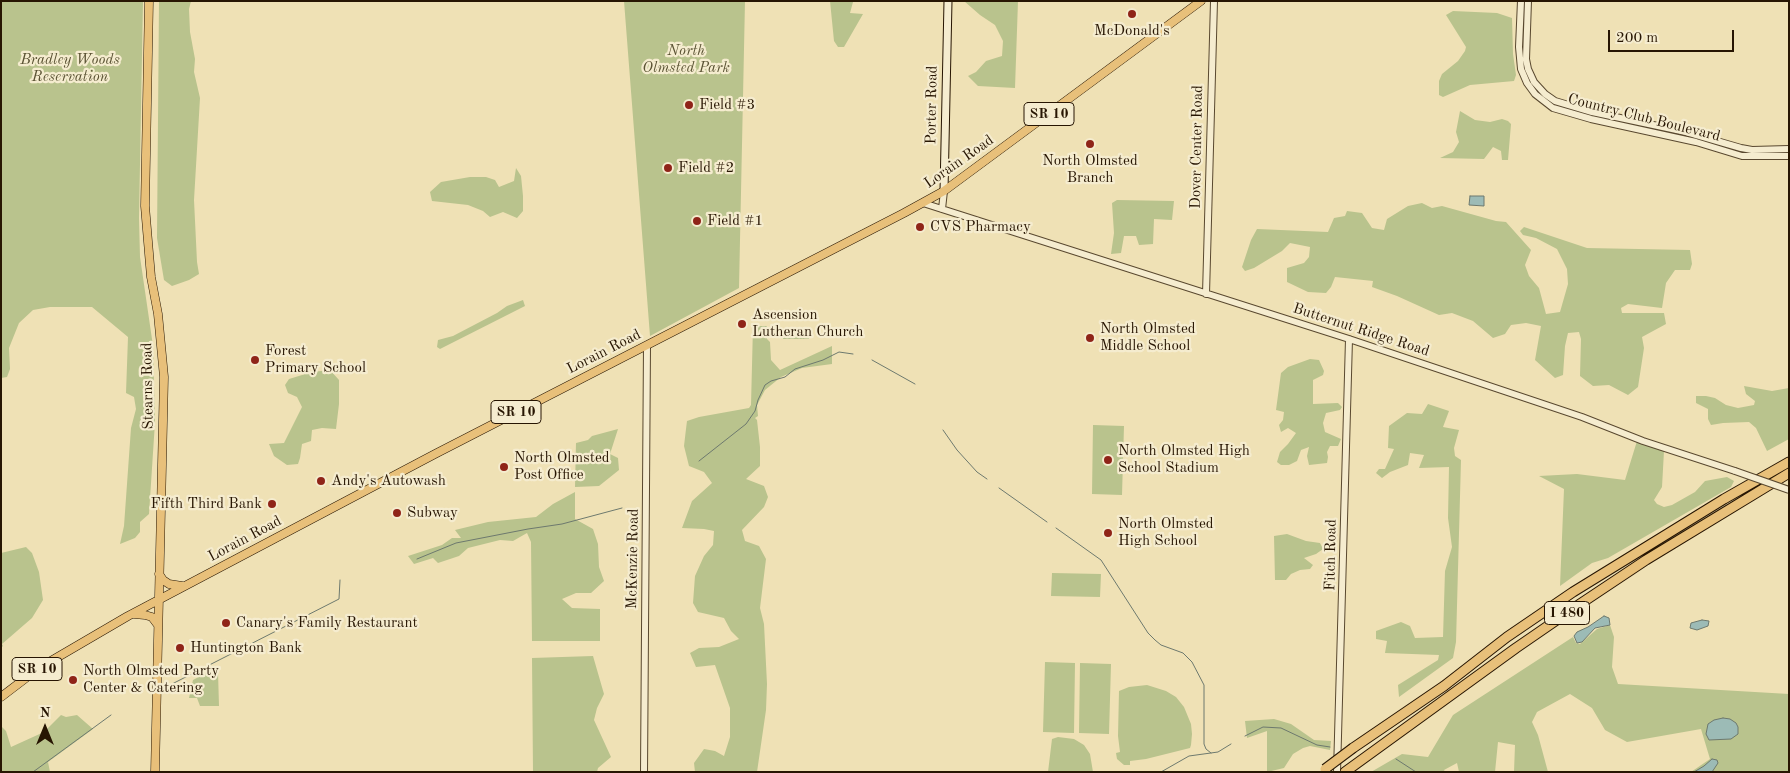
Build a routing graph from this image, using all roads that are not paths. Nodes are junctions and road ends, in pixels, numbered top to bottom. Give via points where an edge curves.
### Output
1 (150, 1) edge
2 (948, 1) edge
3 (1200, 1) edge
4 (1214, 1) edge
5 (1521, 1) edge
6 (1528, 1) edge
7 (1789, 149) edge
8 (1789, 156) edge
9 (944, 191) junction
10 (923, 203) junction
11 (942, 210) junction
12 (1206, 294) junction
13 (1349, 339) junction
14 (647, 346) junction
15 (1789, 462) edge
16 (1789, 474) edge
17 (1789, 490) edge
18 (159, 573) junction
19 (186, 585) junction
20 (158, 600) junction
21 (130, 615) junction
22 (158, 625) junction
23 (1, 697) edge
24 (1349, 769) edge
25 (1324, 771) edge
26 (155, 772) edge
27 (644, 772) edge
28 (1337, 772) edge

1 - 18 main road, Stearns Road via 145,206 164,377
2 - 9 main road, Porter Road
3 - 9 main road, Lorain Road / SR 10
4 - 12 street, Dover Center Road
5 - 8 street, Country Club Boulevard via 1521,69 1535,94 1553,108 1742,156
6 - 7 street, Country Club Boulevard via 1528,69 1534,82 1555,102 1741,148
9 - 10 main road, Lorain Road / SR 10
9 - 11 street, Porter Road
10 - 11 street, Butternut Ridge Road
10 - 14 main road, Lorain Road / SR 10
11 - 12 street, Butternut Ridge Road
12 - 13 street, Butternut Ridge Road
13 - 17 street, Butternut Ridge Road, bridge
13 - 28 street, Fitch Road
14 - 19 main road, Lorain Road / SR 10
14 - 27 street, McKenzie Road
15 - 25 highway, I 480, bridge via 1565,598
16 - 24 highway, I 480 via 1592,596
18 - 19 main road via 169,584
18 - 20 main road, Stearns Road
19 - 20 main road, Lorain Road / SR 10
20 - 21 main road, Lorain Road / SR 10
20 - 22 main road, Stearns Road
21 - 22 main road via 145,615
21 - 23 main road, Lorain Road / SR 10 via 39,668
22 - 26 main road, Stearns Road

